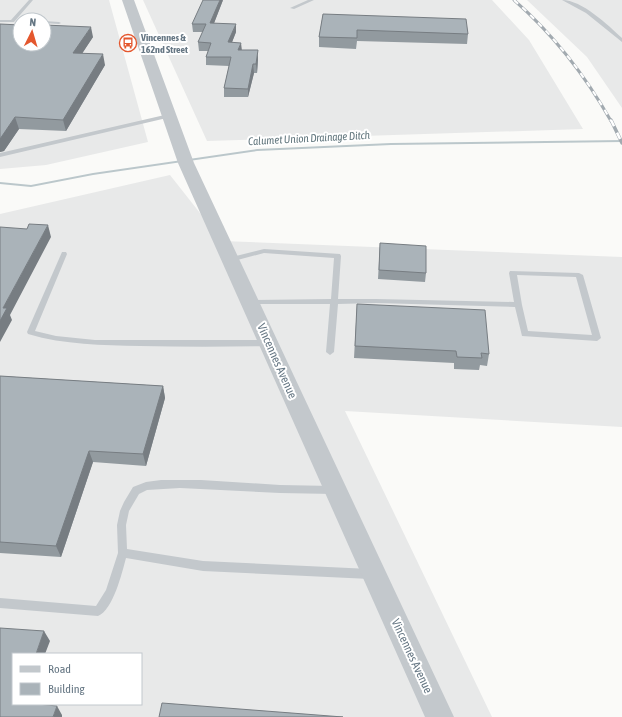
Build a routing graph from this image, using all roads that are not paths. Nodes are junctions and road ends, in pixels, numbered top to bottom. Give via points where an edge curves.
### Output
1 (30, 0) edge
2 (128, 0) edge
3 (312, 0) edge
4 (564, 0) edge
5 (292, 8) dead end
6 (20, 12) edge
7 (0, 21) edge
8 (12, 21) edge
9 (52, 23) edge
10 (59, 23) dead end
11 (622, 40) edge
12 (169, 116) junction
13 (0, 155) edge
14 (64, 254) dead end
15 (230, 260) junction
16 (334, 300) junction
17 (251, 302) junction
18 (518, 305) junction
19 (268, 343) junction
20 (330, 352) dead end
21 (336, 490) junction
22 (123, 554) junction
23 (375, 574) junction
24 (0, 603) edge
25 (440, 717) edge

1 - 6 lane
2 - 12 street, Vincennes Avenue
3 - 5 lane
4 - 11 lane via 579,6
7 - 8 lane
9 - 10 lane
12 - 13 lane
12 - 15 street, Vincennes Avenue via 184,159
14 - 19 lane via 31,332 42,336 92,342
15 - 16 lane via 264,251 338,256
15 - 17 street, Vincennes Avenue
16 - 17 lane
16 - 18 lane
16 - 20 lane
17 - 19 street, Vincennes Avenue
18 - 18 lane via 513,273 579,275 597,338 525,334
19 - 21 street, Vincennes Avenue
21 - 22 lane via 166,483 148,485 135,491 121,519
21 - 23 street, Vincennes Avenue
22 - 23 lane via 203,566
22 - 24 lane via 107,600 98,611
23 - 25 street, Vincennes Avenue

